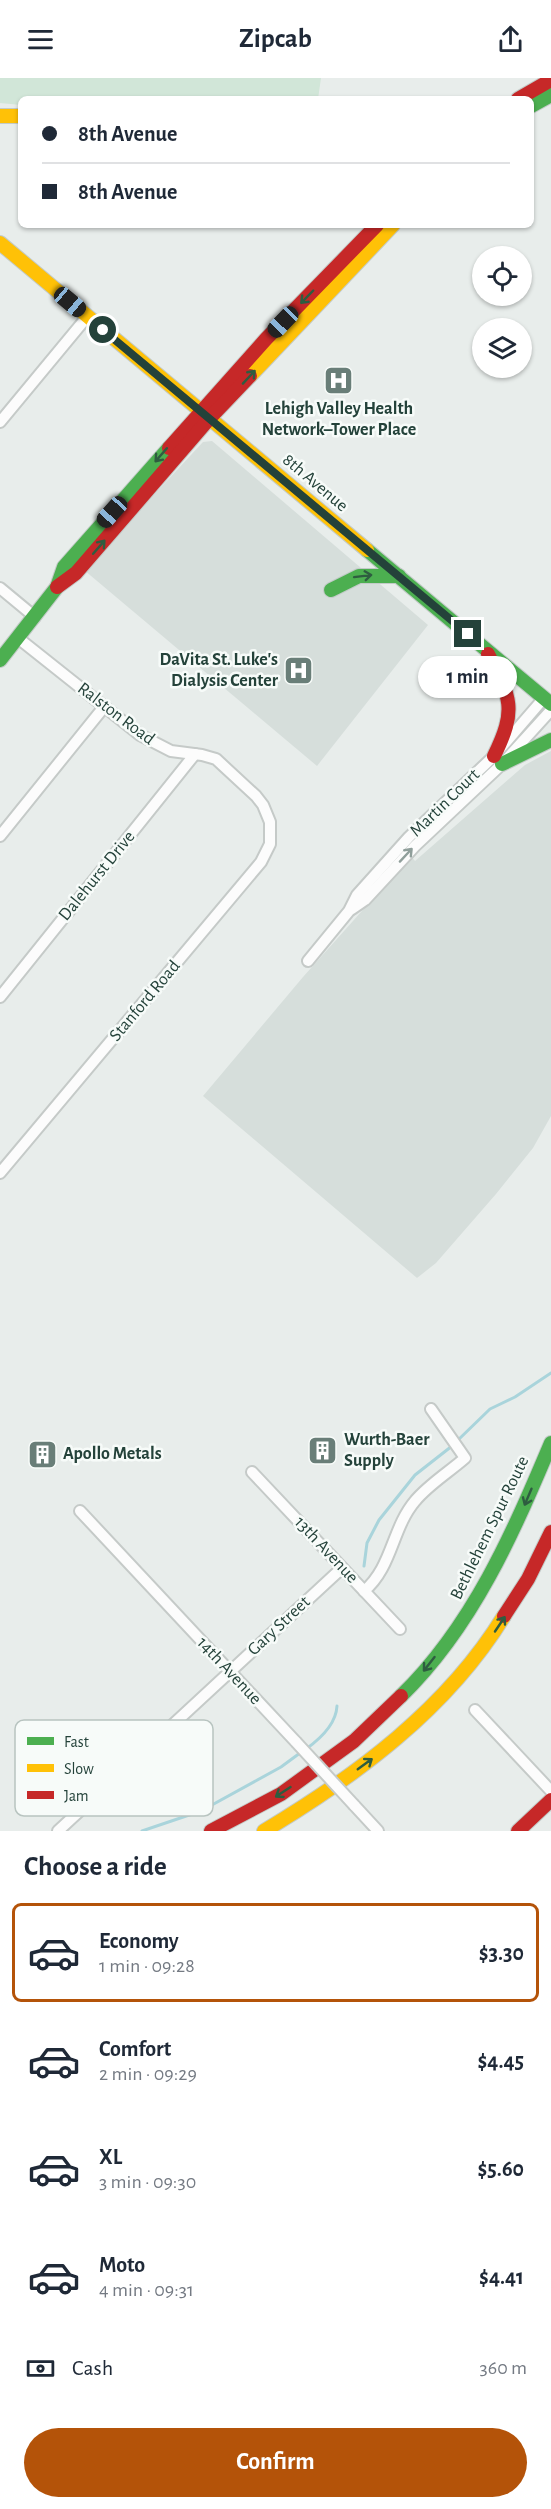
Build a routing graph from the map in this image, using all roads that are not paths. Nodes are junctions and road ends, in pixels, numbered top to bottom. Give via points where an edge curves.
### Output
1 (551, 80) edge
2 (551, 95) edge
3 (524, 96) edge
4 (534, 104) edge
5 (0, 116) edge
6 (18, 116) edge
7 (374, 228) edge
8 (390, 228) edge
9 (0, 243) edge
10 (87, 317) junction
11 (205, 415) junction
12 (0, 422) edge
13 (399, 576) junction
14 (0, 588) edge
15 (331, 590) dead end
16 (35, 617) junction
17 (18, 638) junction
18 (485, 648) junction
19 (0, 660) edge
20 (549, 704) edge
21 (104, 707) junction
22 (551, 740) edge
23 (195, 754) junction
24 (498, 760) junction
25 (270, 822) joint
26 (0, 836) edge
27 (308, 961) dead end
28 (0, 997) edge
29 (0, 1173) edge
30 (431, 1409) dead end
31 (551, 1443) edge
32 (252, 1472) dead end
33 (80, 1510) dead end
34 (551, 1532) edge
35 (342, 1568) junction
36 (364, 1591) junction
37 (400, 1629) dead end
38 (230, 1672) junction
39 (475, 1710) dead end
40 (178, 1720) edge
41 (551, 1791) edge
42 (551, 1800) edge
43 (74, 1816) edge
44 (58, 1831) edge
45 (211, 1831) edge
46 (264, 1831) edge
47 (378, 1831) edge
48 (518, 1831) edge

1 - 3 main road
2 - 4 main road
5 - 6 main road
7 -> 11 main road
11 -> 8 main road
9 - 10 main road, 8th Avenue
10 - 11 main road, 8th Avenue
10 - 12 street
11 - 13 main road, 8th Avenue
11 - 16 main road via 76,573 57,587
15 -> 13 main road via 359,576
13 - 18 main road, 8th Avenue
14 - 16 street
16 - 17 main road
17 - 19 main road
17 - 21 street, Ralston Road
18 - 20 main road, 8th Avenue
18 - 24 main road via 507,693 511,711
20 - 24 street, Martin Court
21 - 23 street, Ralston Road via 157,746
21 - 26 street
22 - 24 main road
23 - 25 street, Ralston Road via 216,759 256,796
23 - 28 street, Dalehurst Drive
24 - 27 street, Martin Court via 365,900 349,911
25 - 29 street, Stanford Road via 270,844 261,862
30 - 36 street via 465,1458 414,1501 382,1570
31 -> 45 main road, Bethlehem Spur Route via 520,1516 473,1607 413,1684 354,1741 281,1794
32 - 35 street, 13th Avenue
33 - 38 street, 14th Avenue
46 -> 34 main road via 295,1814 383,1750 440,1696 499,1627
35 - 36 street, 13th Avenue
35 - 38 street, Gary Street
36 - 37 street, 13th Avenue
38 - 40 street, Gary Street
38 - 47 street, 14th Avenue, bridge
39 - 41 street
42 - 48 main road
43 - 44 street, Gary Street

